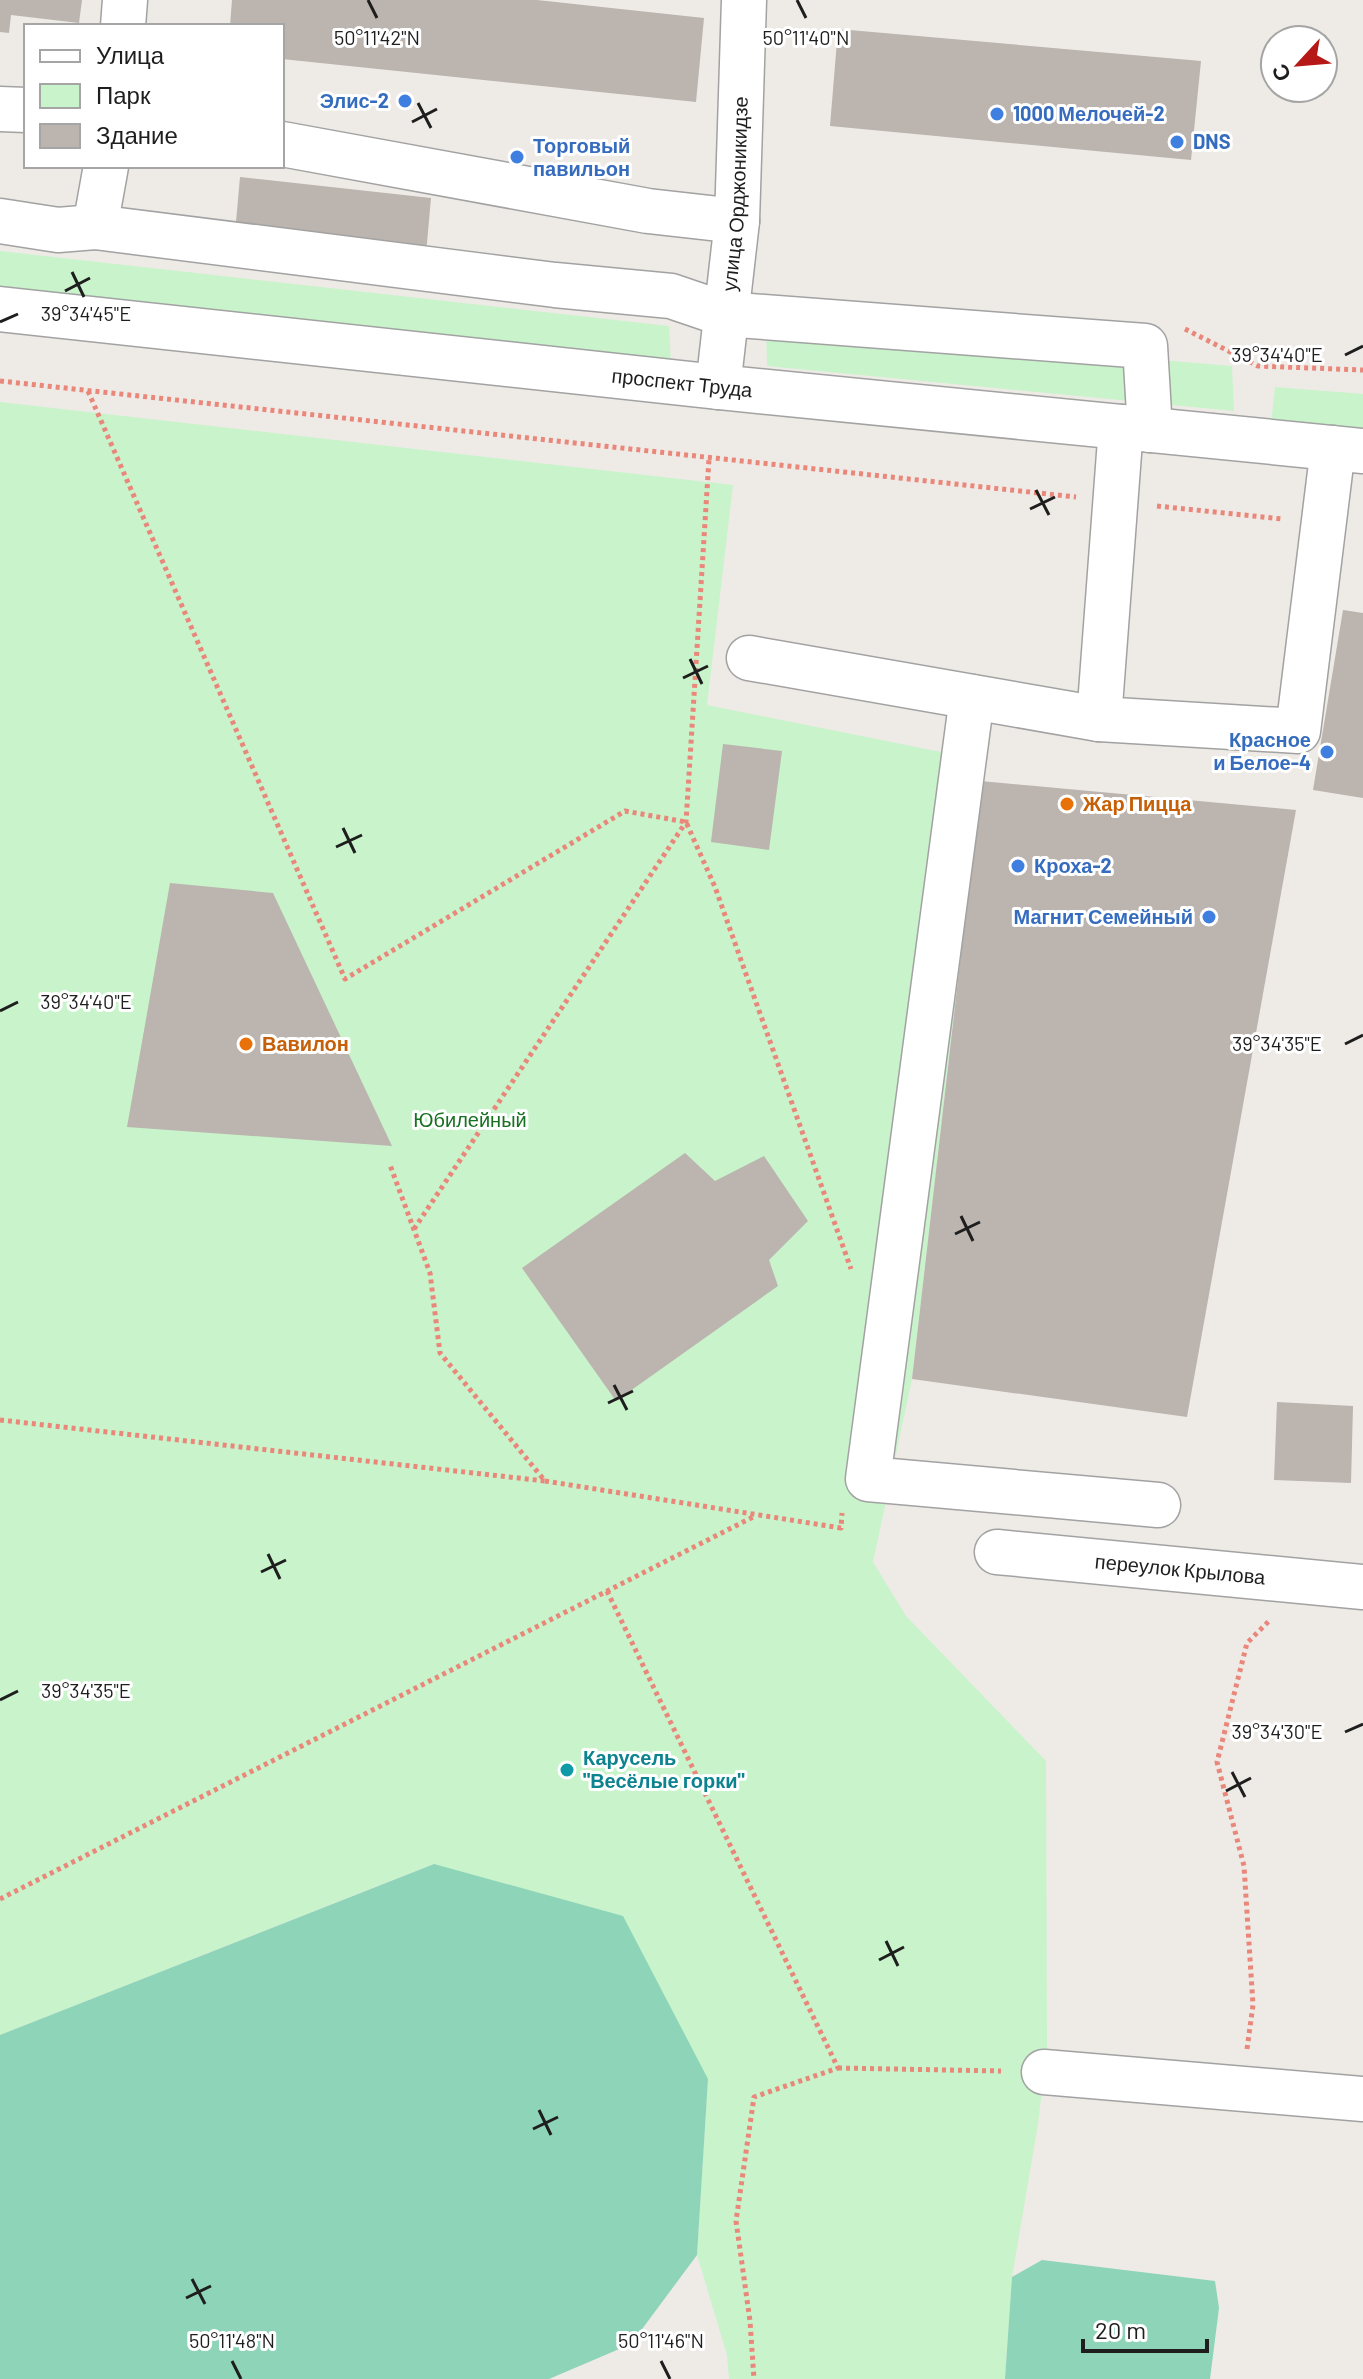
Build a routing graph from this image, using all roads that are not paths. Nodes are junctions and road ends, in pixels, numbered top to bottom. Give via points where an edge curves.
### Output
1 (125, 0) edge
2 (744, 0) edge
3 (123, 24) edge
4 (0, 109) edge
5 (24, 110) edge
6 (284, 144) edge
7 (106, 168) edge
8 (0, 221) edge
9 (737, 221) junction
10 (95, 227) junction
11 (0, 309) edge
12 (724, 314) junction
13 (718, 387) junction
14 (1135, 429) junction
15 (1348, 450) edge
16 (749, 658) dead end
17 (972, 697) junction
18 (1099, 719) junction
19 (1158, 1505) dead end
20 (997, 1552) dead end
21 (1363, 1587) edge
22 (1044, 2072) road end
23 (1363, 2099) edge

1 - 3 street
2 - 9 street, улица Орджоникидзе
4 - 5 street
6 - 9 street via 648,211
7 - 10 street
8 - 10 street via 58,230
9 - 12 street, улица Орджоникидзе
10 - 12 street via 671,296
11 - 13 street, проспект Труда
12 - 13 street, улица Орджоникидзе
12 - 14 street via 1145,346
13 - 14 street, проспект Труда
14 - 15 street, проспект Труда
14 - 18 street via 1116,502
15 - 18 street via 1323,523 1298,731
16 - 17 street
17 - 18 street
17 - 19 street via 868,1479
20 - 21 street, переулок Крылова
22 - 23 street

